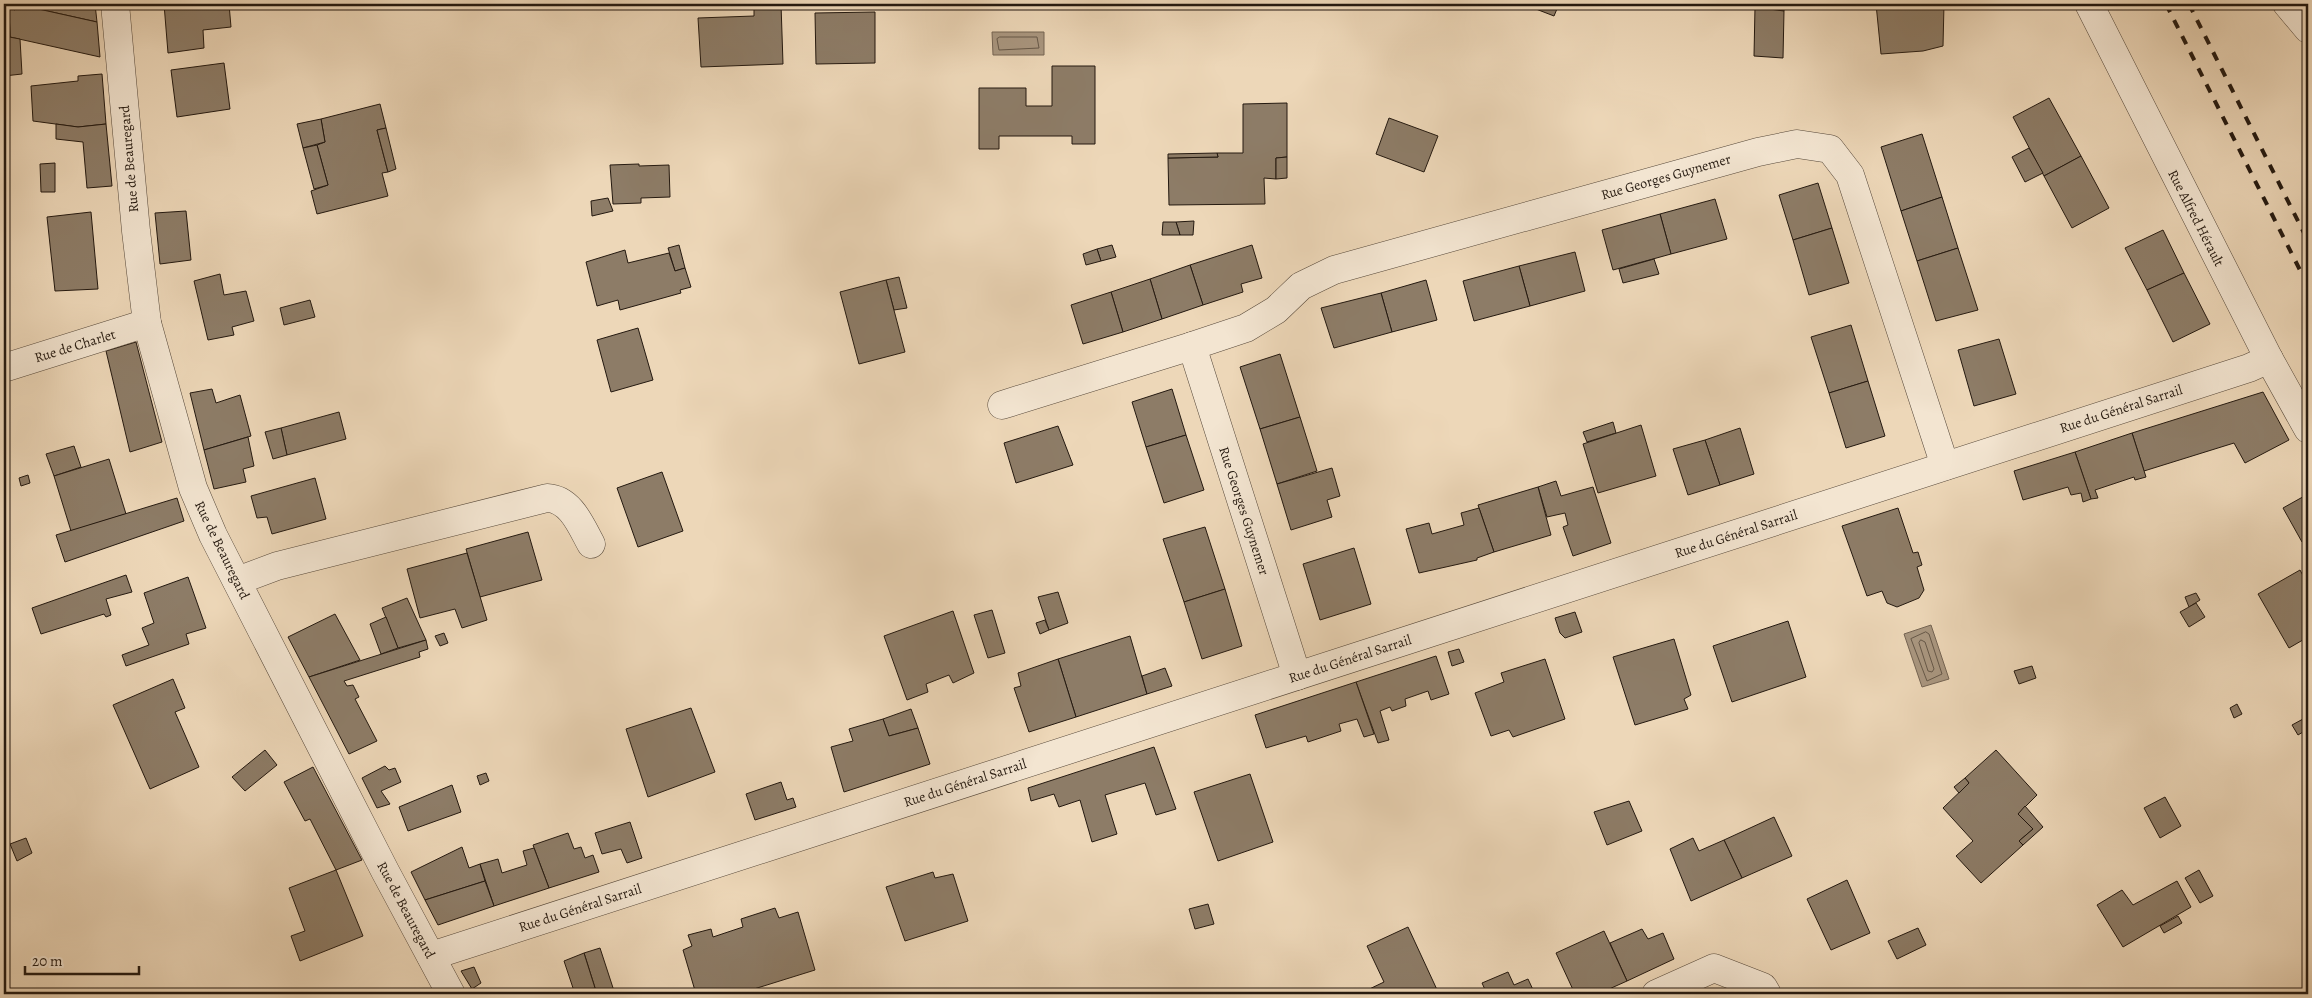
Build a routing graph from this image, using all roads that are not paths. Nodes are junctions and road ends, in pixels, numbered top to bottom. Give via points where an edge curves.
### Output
1 (116, 4) edge
2 (2089, 4) edge
3 (2287, 4) edge
4 (2308, 29) edge
5 (147, 323) junction
6 (1192, 346) junction
7 (2269, 359) junction
8 (4, 368) edge
9 (1002, 405) dead end
10 (2308, 429) edge
11 (1945, 466) junction
12 (591, 544) dead end
13 (237, 581) junction
14 (1297, 676) junction
15 (431, 956) junction
16 (451, 994) edge
17 (1656, 994) edge
18 (1766, 994) edge

1 - 5 street, Rue de Beauregard
2 - 7 street, Rue Alfred Hérault
3 - 4 street
5 - 8 street, Rue de Charlet
5 - 13 street, Rue de Beauregard via 193,488
6 - 9 street, Rue Georges Guynemer
6 - 11 street, Rue Georges Guynemer via 1246,328 1276,310 1302,286 1334,270 1758,152 1797,144 1830,149 1850,176
6 - 14 street, Rue Georges Guynemer
7 - 10 street, Rue Alfred Hérault
7 - 11 street, Rue du Général Sarrail
11 - 14 street, Rue du Général Sarrail
12 - 13 street via 566,504 547,498 277,566
13 - 15 street, Rue de Beauregard
14 - 15 street, Rue du Général Sarrail
15 - 16 street, Rue de Beauregard
17 - 18 street via 1714,968 1763,987

